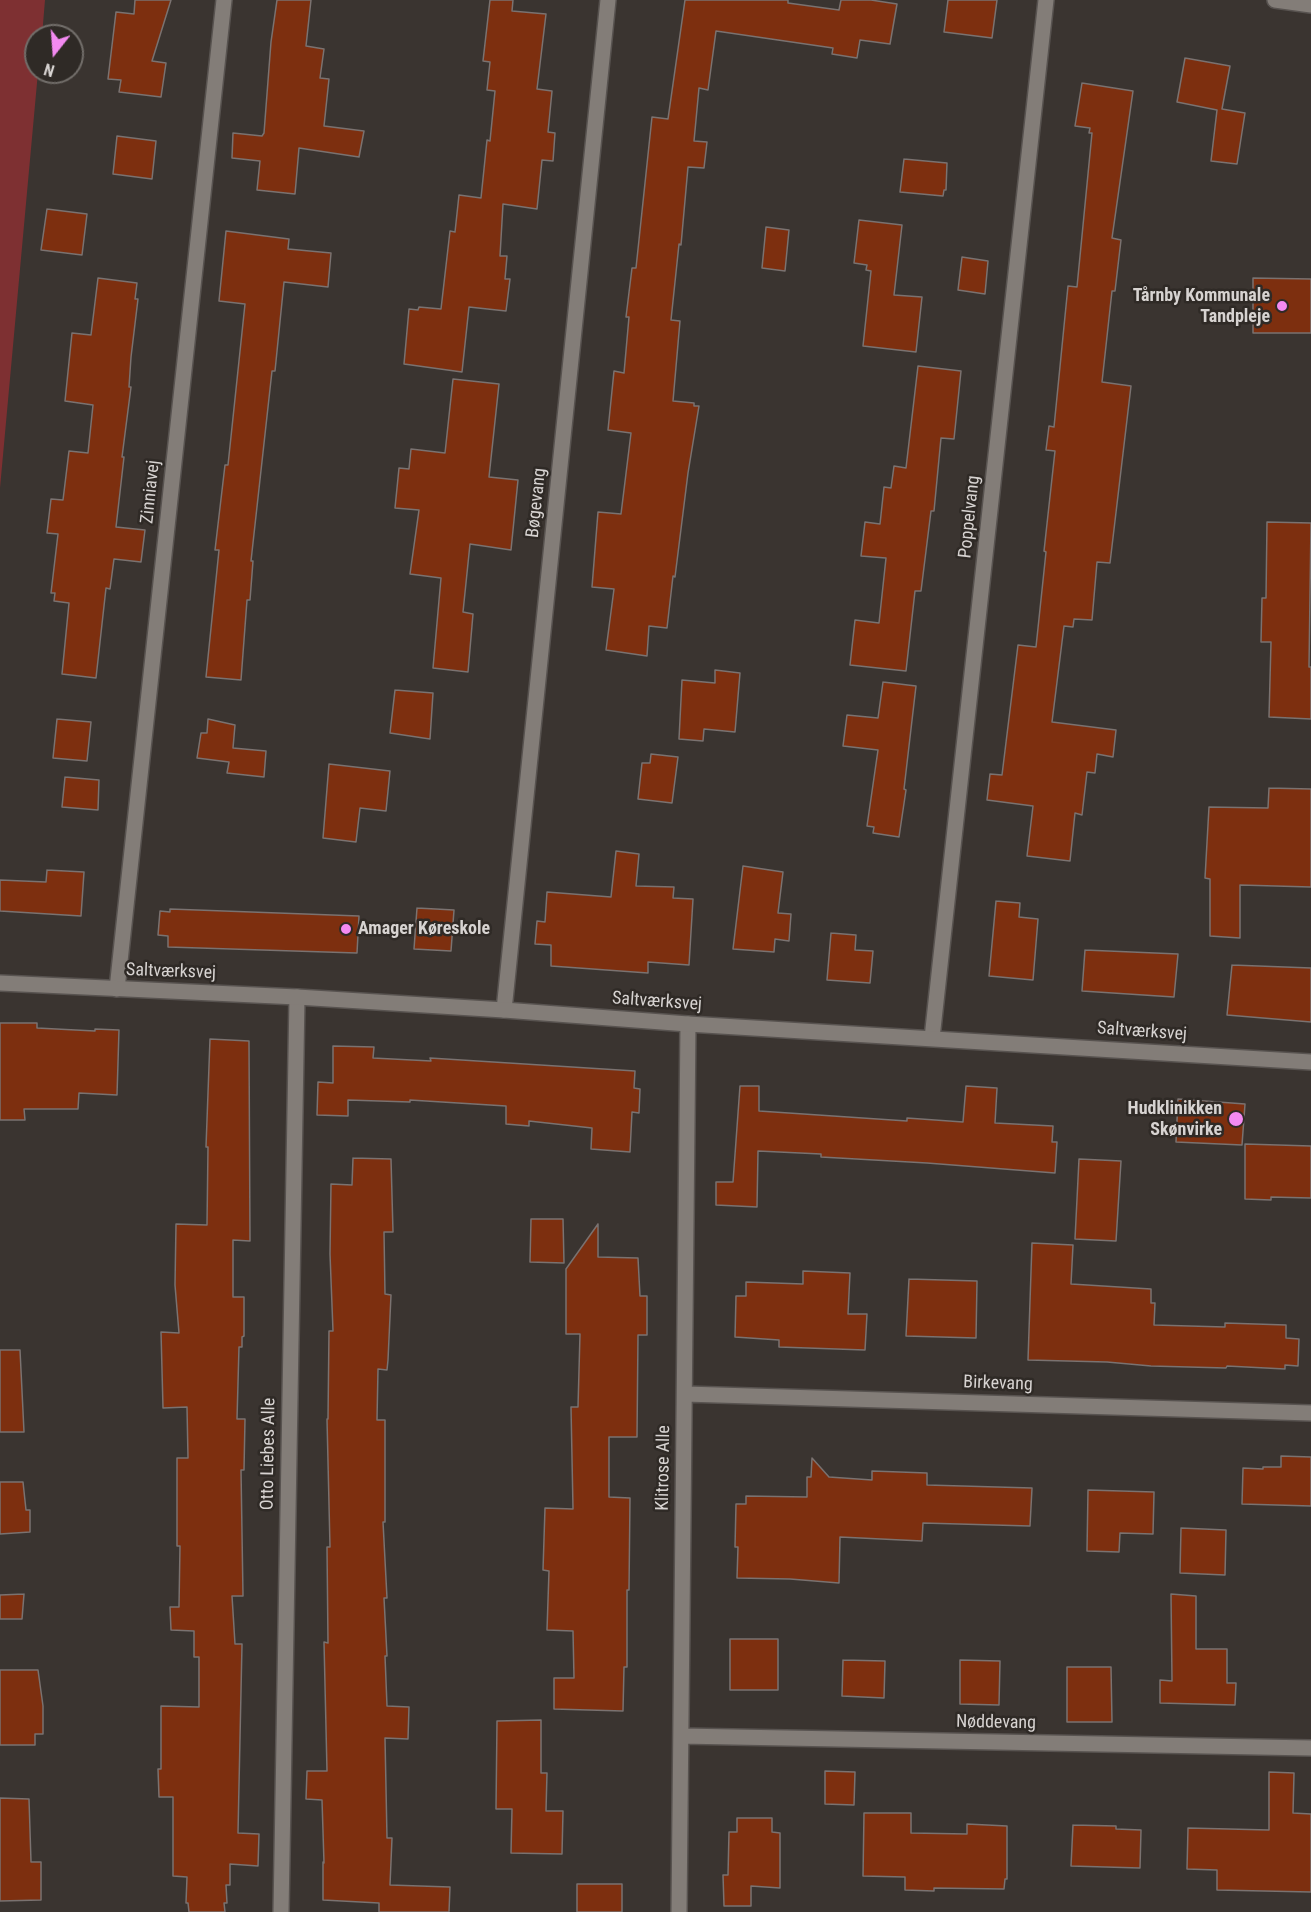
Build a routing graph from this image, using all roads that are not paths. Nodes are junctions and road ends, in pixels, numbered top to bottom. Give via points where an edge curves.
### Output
1 (224, 0) edge
2 (608, 0) edge
3 (1046, 0) edge
4 (1275, 0) edge
5 (1311, 5) edge
6 (0, 983) edge
7 (117, 989) junction
8 (297, 997) junction
9 (504, 1010) junction
10 (688, 1024) junction
11 (932, 1038) junction
12 (1311, 1062) edge
13 (685, 1394) junction
14 (1311, 1413) edge
15 (681, 1736) junction
16 (1311, 1748) edge
17 (281, 1912) edge
18 (679, 1912) edge

1 - 7 street, Zinniavej
2 - 9 street, Bøgevang
3 - 11 street, Poppelvang
4 - 5 street
6 - 7 street, Saltværksvej
7 - 8 street, Saltværksvej
8 - 9 street, Saltværksvej
8 - 17 street, Otto Liebes Alle
9 - 10 street, Saltværksvej
10 - 11 street, Saltværksvej
10 - 13 street, Klitrose Alle
11 - 12 street, Saltværksvej
13 - 14 street, Birkevang
13 - 15 street, Klitrose Alle
15 - 16 street, Nøddevang
15 - 18 street, Klitrose Alle

